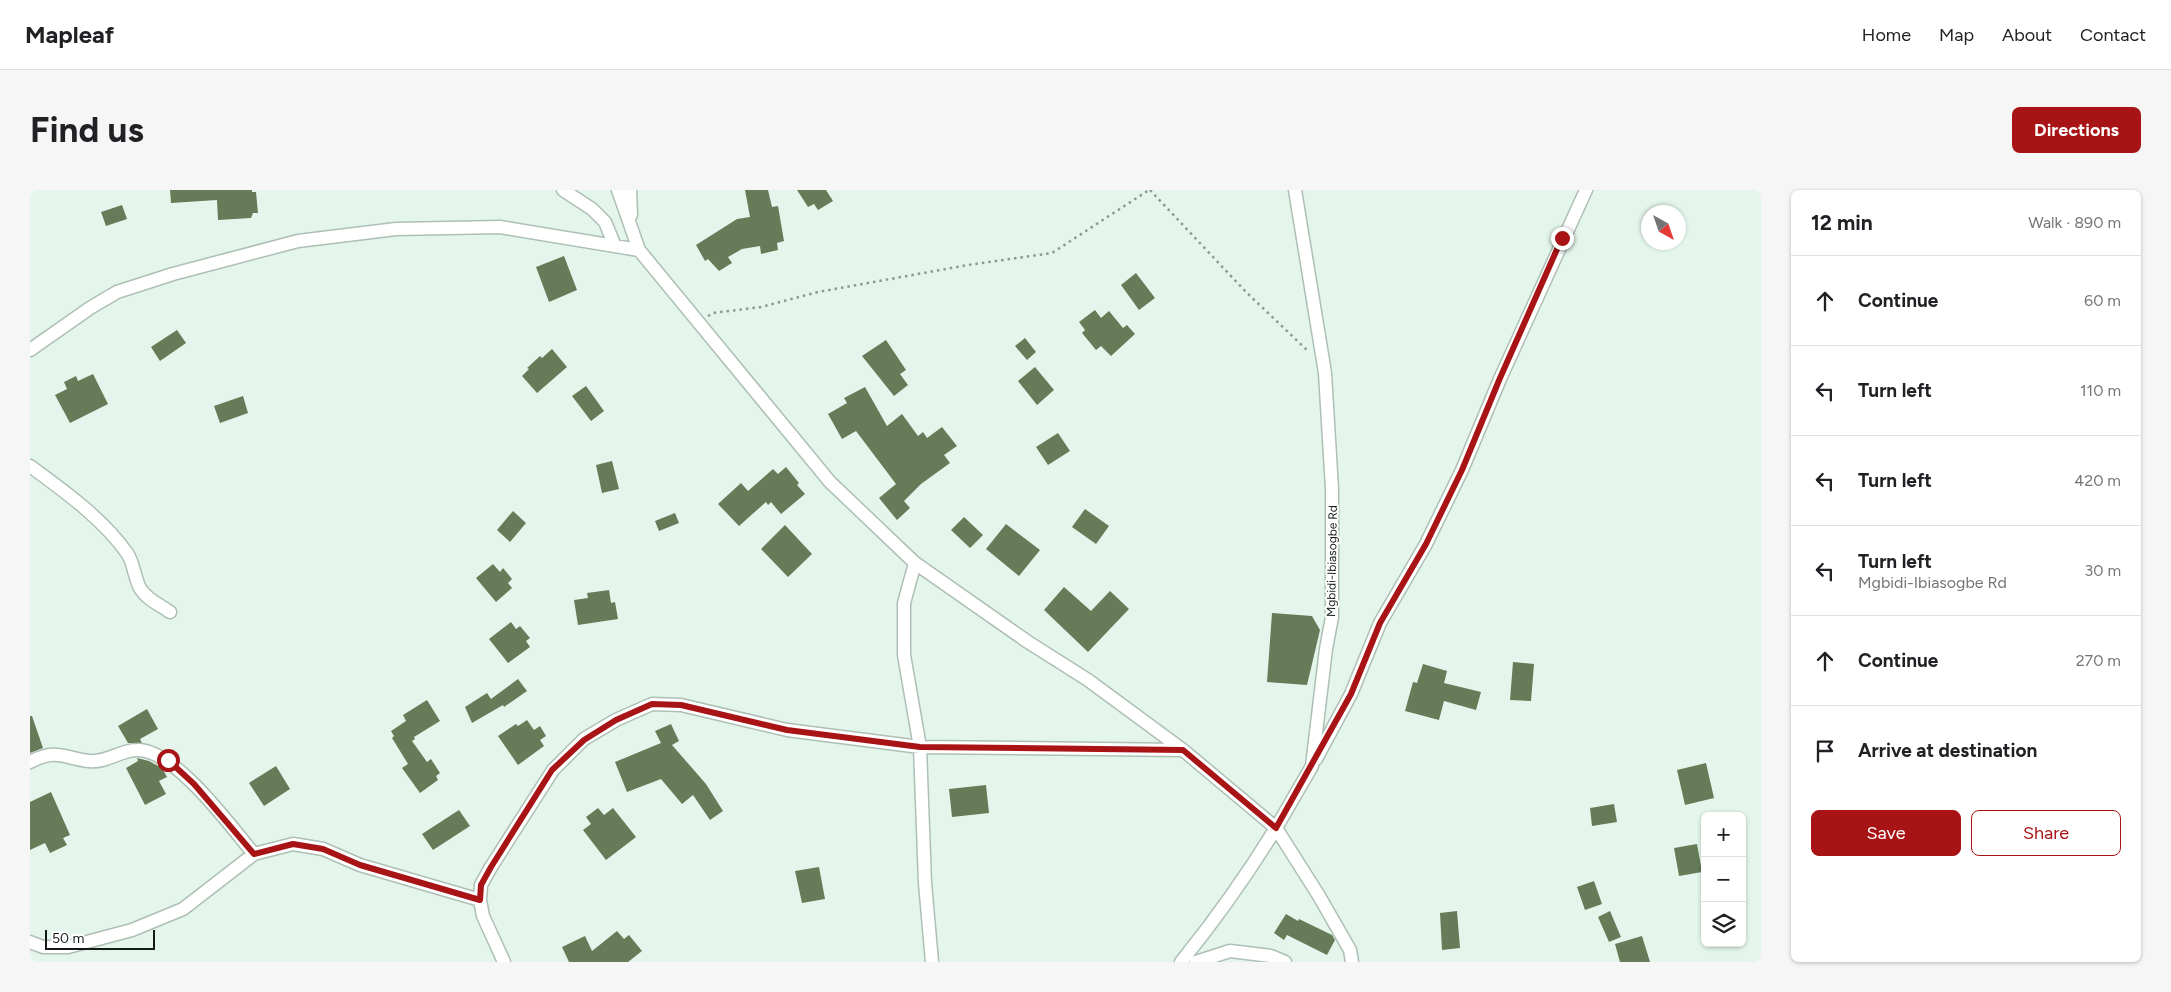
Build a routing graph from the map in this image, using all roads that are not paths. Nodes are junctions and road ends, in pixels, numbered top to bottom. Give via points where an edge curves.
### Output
1 (563, 190) edge
2 (618, 190) edge
3 (630, 190) edge
4 (1295, 190) edge
5 (1586, 190) edge
6 (631, 226) junction
7 (615, 246) junction
8 (638, 250) junction
9 (30, 350) edge
10 (30, 466) edge
11 (915, 563) junction
12 (170, 612) dead end
13 (920, 747) junction
14 (1183, 750) junction
15 (30, 762) edge
16 (1312, 766) junction
17 (1276, 828) junction
18 (254, 854) junction
19 (480, 900) junction
20 (30, 942) edge
21 (504, 962) edge
22 (932, 962) edge
23 (1181, 962) edge
24 (1196, 962) edge
25 (1285, 962) edge
26 (1352, 962) edge

1 - 7 street via 606,222
2 - 6 street
3 - 6 street
4 - 16 street, Mgbidi-Ibiasogbe Rd via 1324,366 1332,489 1332,617
5 - 16 street via 1500,378 1462,470 1426,544 1380,623 1351,694
6 - 8 street
7 - 8 street
7 - 9 street via 500,227 396,229 298,241 116,292
8 - 11 street via 830,482
10 - 12 street via 114,537 128,554 139,588
11 - 13 street via 904,603 904,655
11 - 14 street via 1088,680
13 - 14 street
13 - 19 street via 787,730 681,705 652,704 616,720 584,740 552,770 481,885
13 - 22 street via 925,883
14 - 17 street
15 - 18 street via 53,754 89,761 106,760 136,750 150,752 168,760 194,784
16 - 17 street, Mgbidi-Ibiasogbe Rd
17 - 23 street, Mgbidi-Ibiasogbe Rd via 1249,872
17 - 26 street via 1350,950
18 - 19 street via 293,844 323,849 360,865
18 - 20 street via 183,909 132,930 68,947 43,947
19 - 21 street via 483,916
24 - 25 street via 1230,952 1271,956

